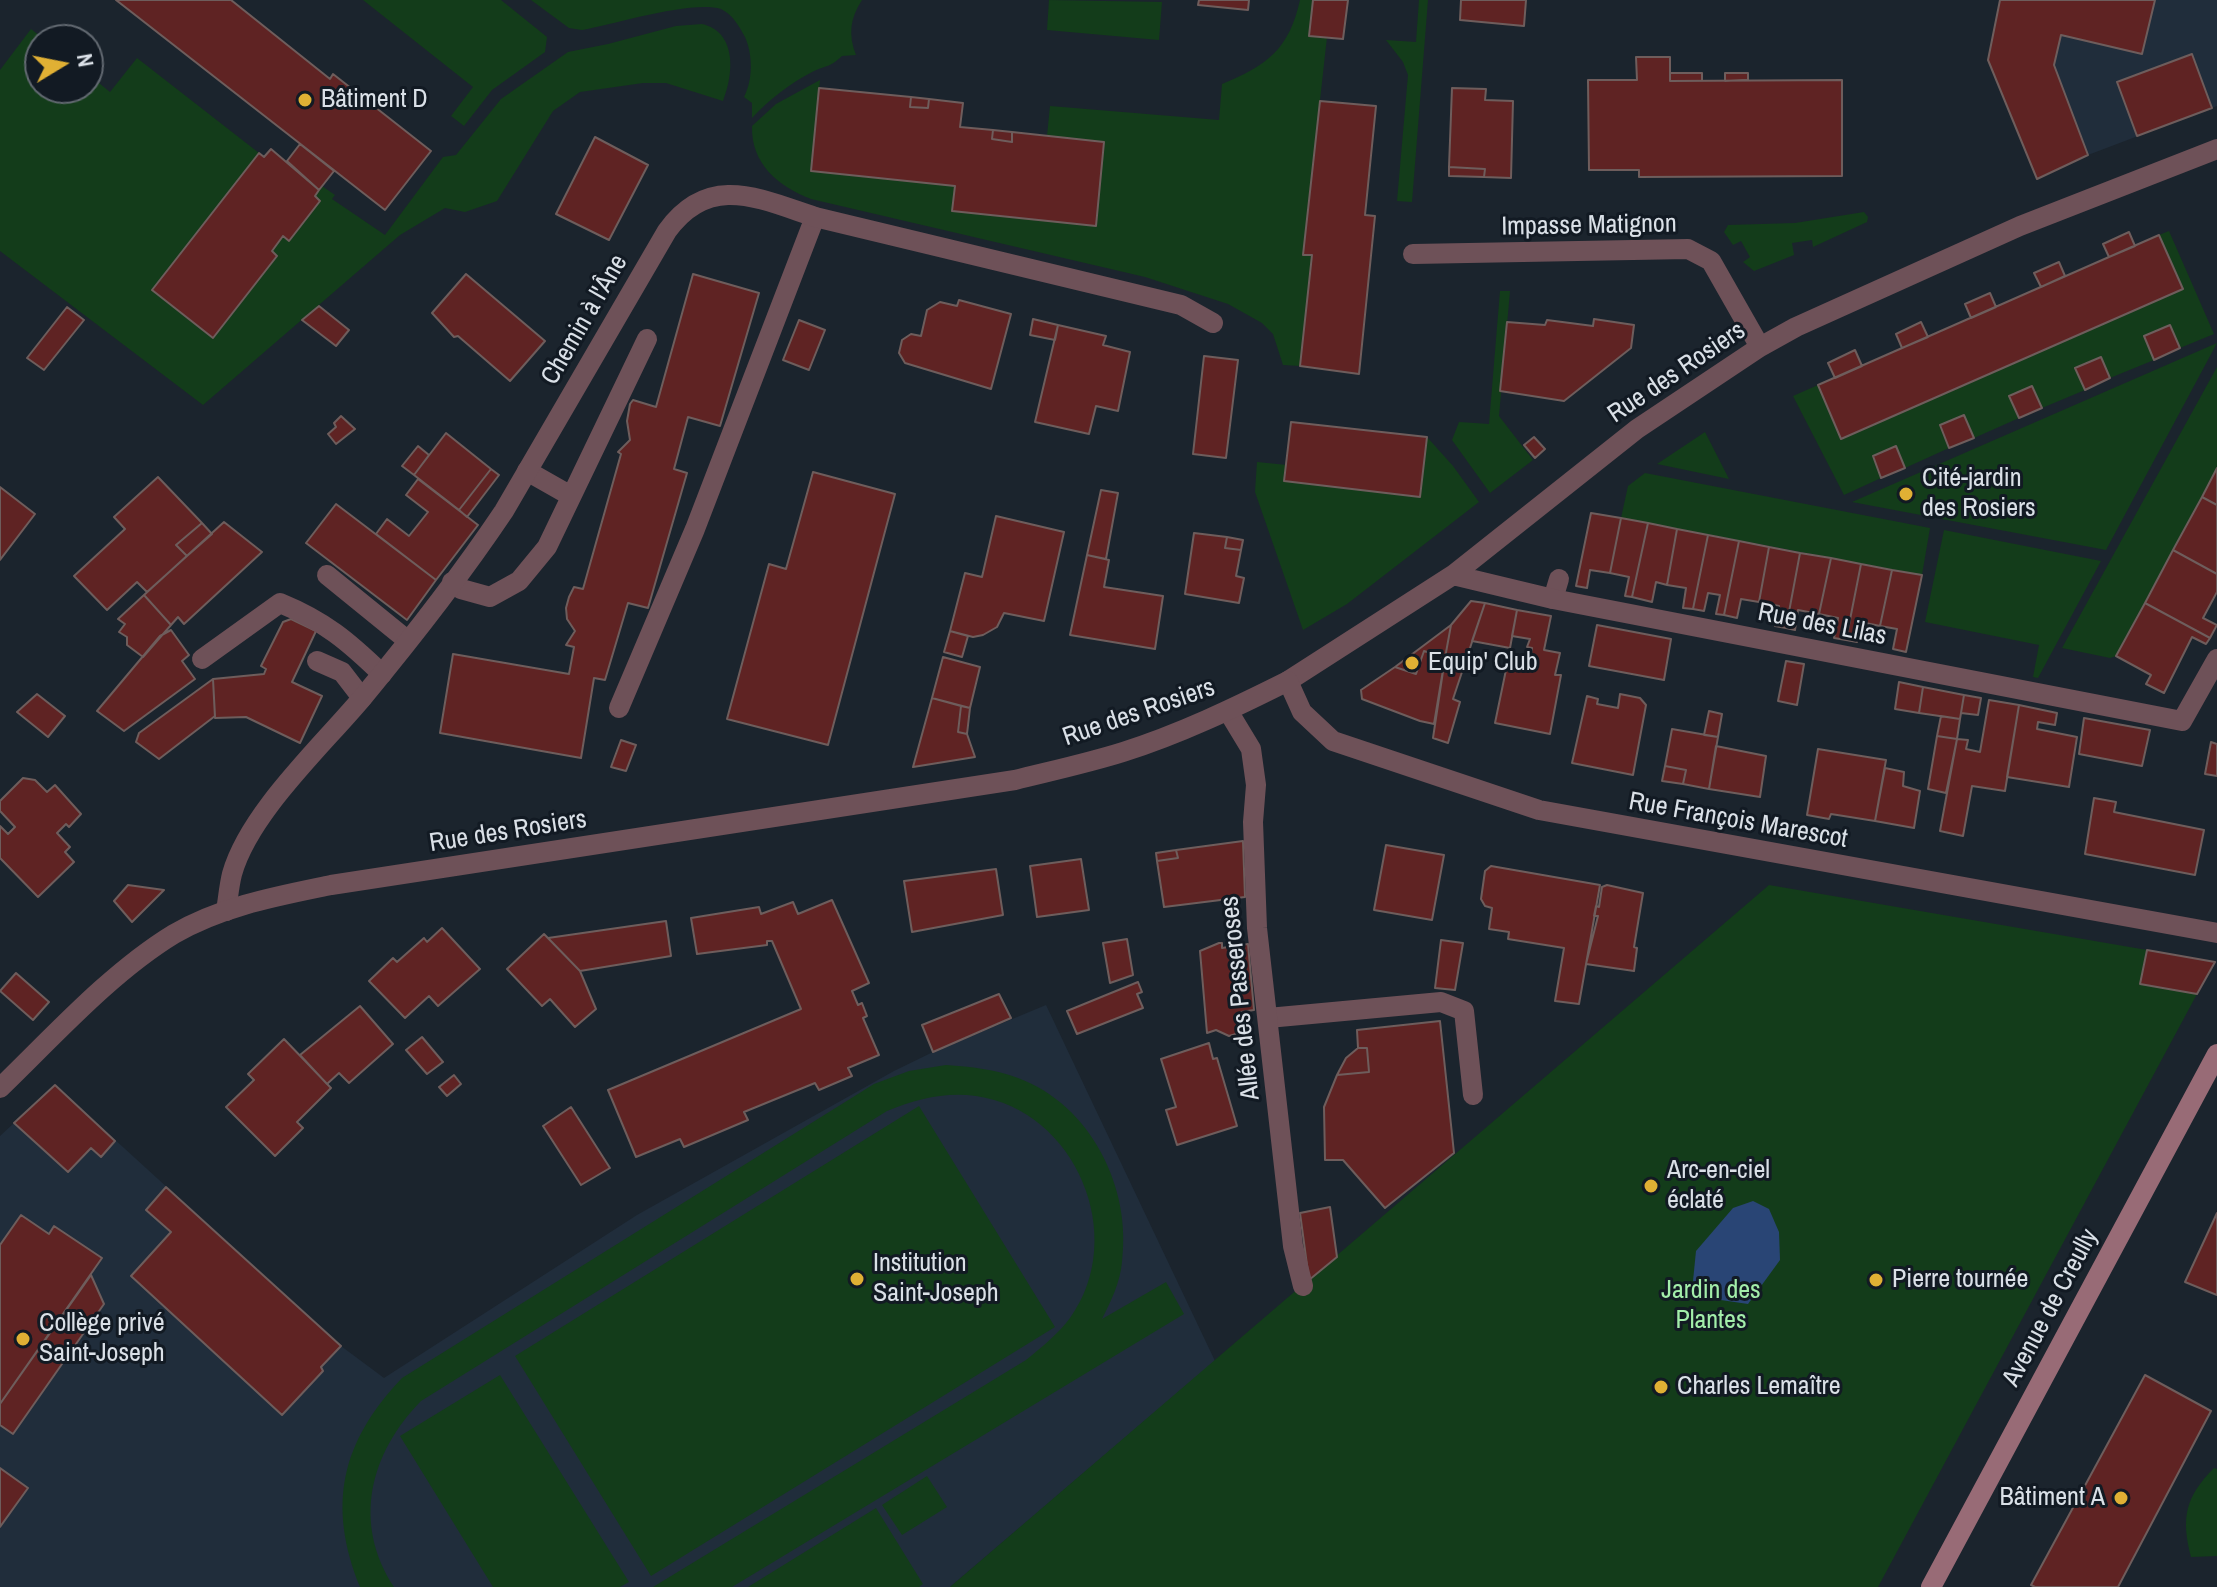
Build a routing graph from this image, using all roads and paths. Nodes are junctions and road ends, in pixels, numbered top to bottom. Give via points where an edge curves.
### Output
1 (2217, 149) edge
2 (815, 217) junction
3 (1413, 254) dead end
4 (1213, 323) dead end
5 (647, 339) dead end
6 (1760, 347) junction
7 (527, 471) junction
8 (571, 496) junction
9 (327, 575) dead end
10 (1453, 575) junction
11 (452, 582) junction
12 (407, 640) junction
13 (202, 659) dead end
14 (2217, 659) edge
15 (317, 661) dead end
16 (382, 674) junction
17 (1288, 681) junction
18 (362, 698) junction
19 (619, 708) dead end
20 (1228, 711) junction
21 (226, 911) junction
22 (2217, 933) edge
23 (1268, 1018) junction
24 (2217, 1054) edge
25 (0, 1088) edge
26 (1473, 1095) dead end
27 (1303, 1286) dead end
28 (1931, 1587) edge

1 - 6 street, Rue des Rosiers via 2020,226
2 - 4 street, Chemin à l'Âne via 1181,305
2 - 7 street, Chemin à l'Âne via 730,193 697,201 681,212
2 - 19 street via 695,529
3 - 6 street, Impasse Matignon via 1688,249 1711,261
5 - 8 street
6 - 10 street, Rue des Rosiers via 1637,429
7 - 8 street
7 - 11 street, Chemin à l'Âne
8 - 11 street via 547,547 519,581 490,597
9 - 12 street
10 - 14 street, Rue des Lilas via 1556,589 2182,721
10 - 17 street, Rue des Rosiers
11 - 12 street, Chemin à l'Âne
12 - 16 street, Chemin à l'Âne
13 - 16 street via 280,603 325,623
15 - 18 street via 342,672
16 - 18 street, Chemin à l'Âne
17 - 20 street, Rue des Rosiers
17 - 22 street, Rue François Marescot via 1302,712 1333,741 1539,810
18 - 21 street, Chemin à l'Âne via 275,799 248,839 233,872
20 - 21 street, Rue des Rosiers via 1123,752 1015,780 331,885
20 - 23 street, Allée des Passeroses via 1251,749 1256,785 1257,928
21 - 25 street, Rue des Rosiers via 174,934 144,955
23 - 26 street via 1441,1002 1464,1011
23 - 27 street, Allée des Passeroses via 1293,1246
24 - 28 main road, Avenue de Creully

